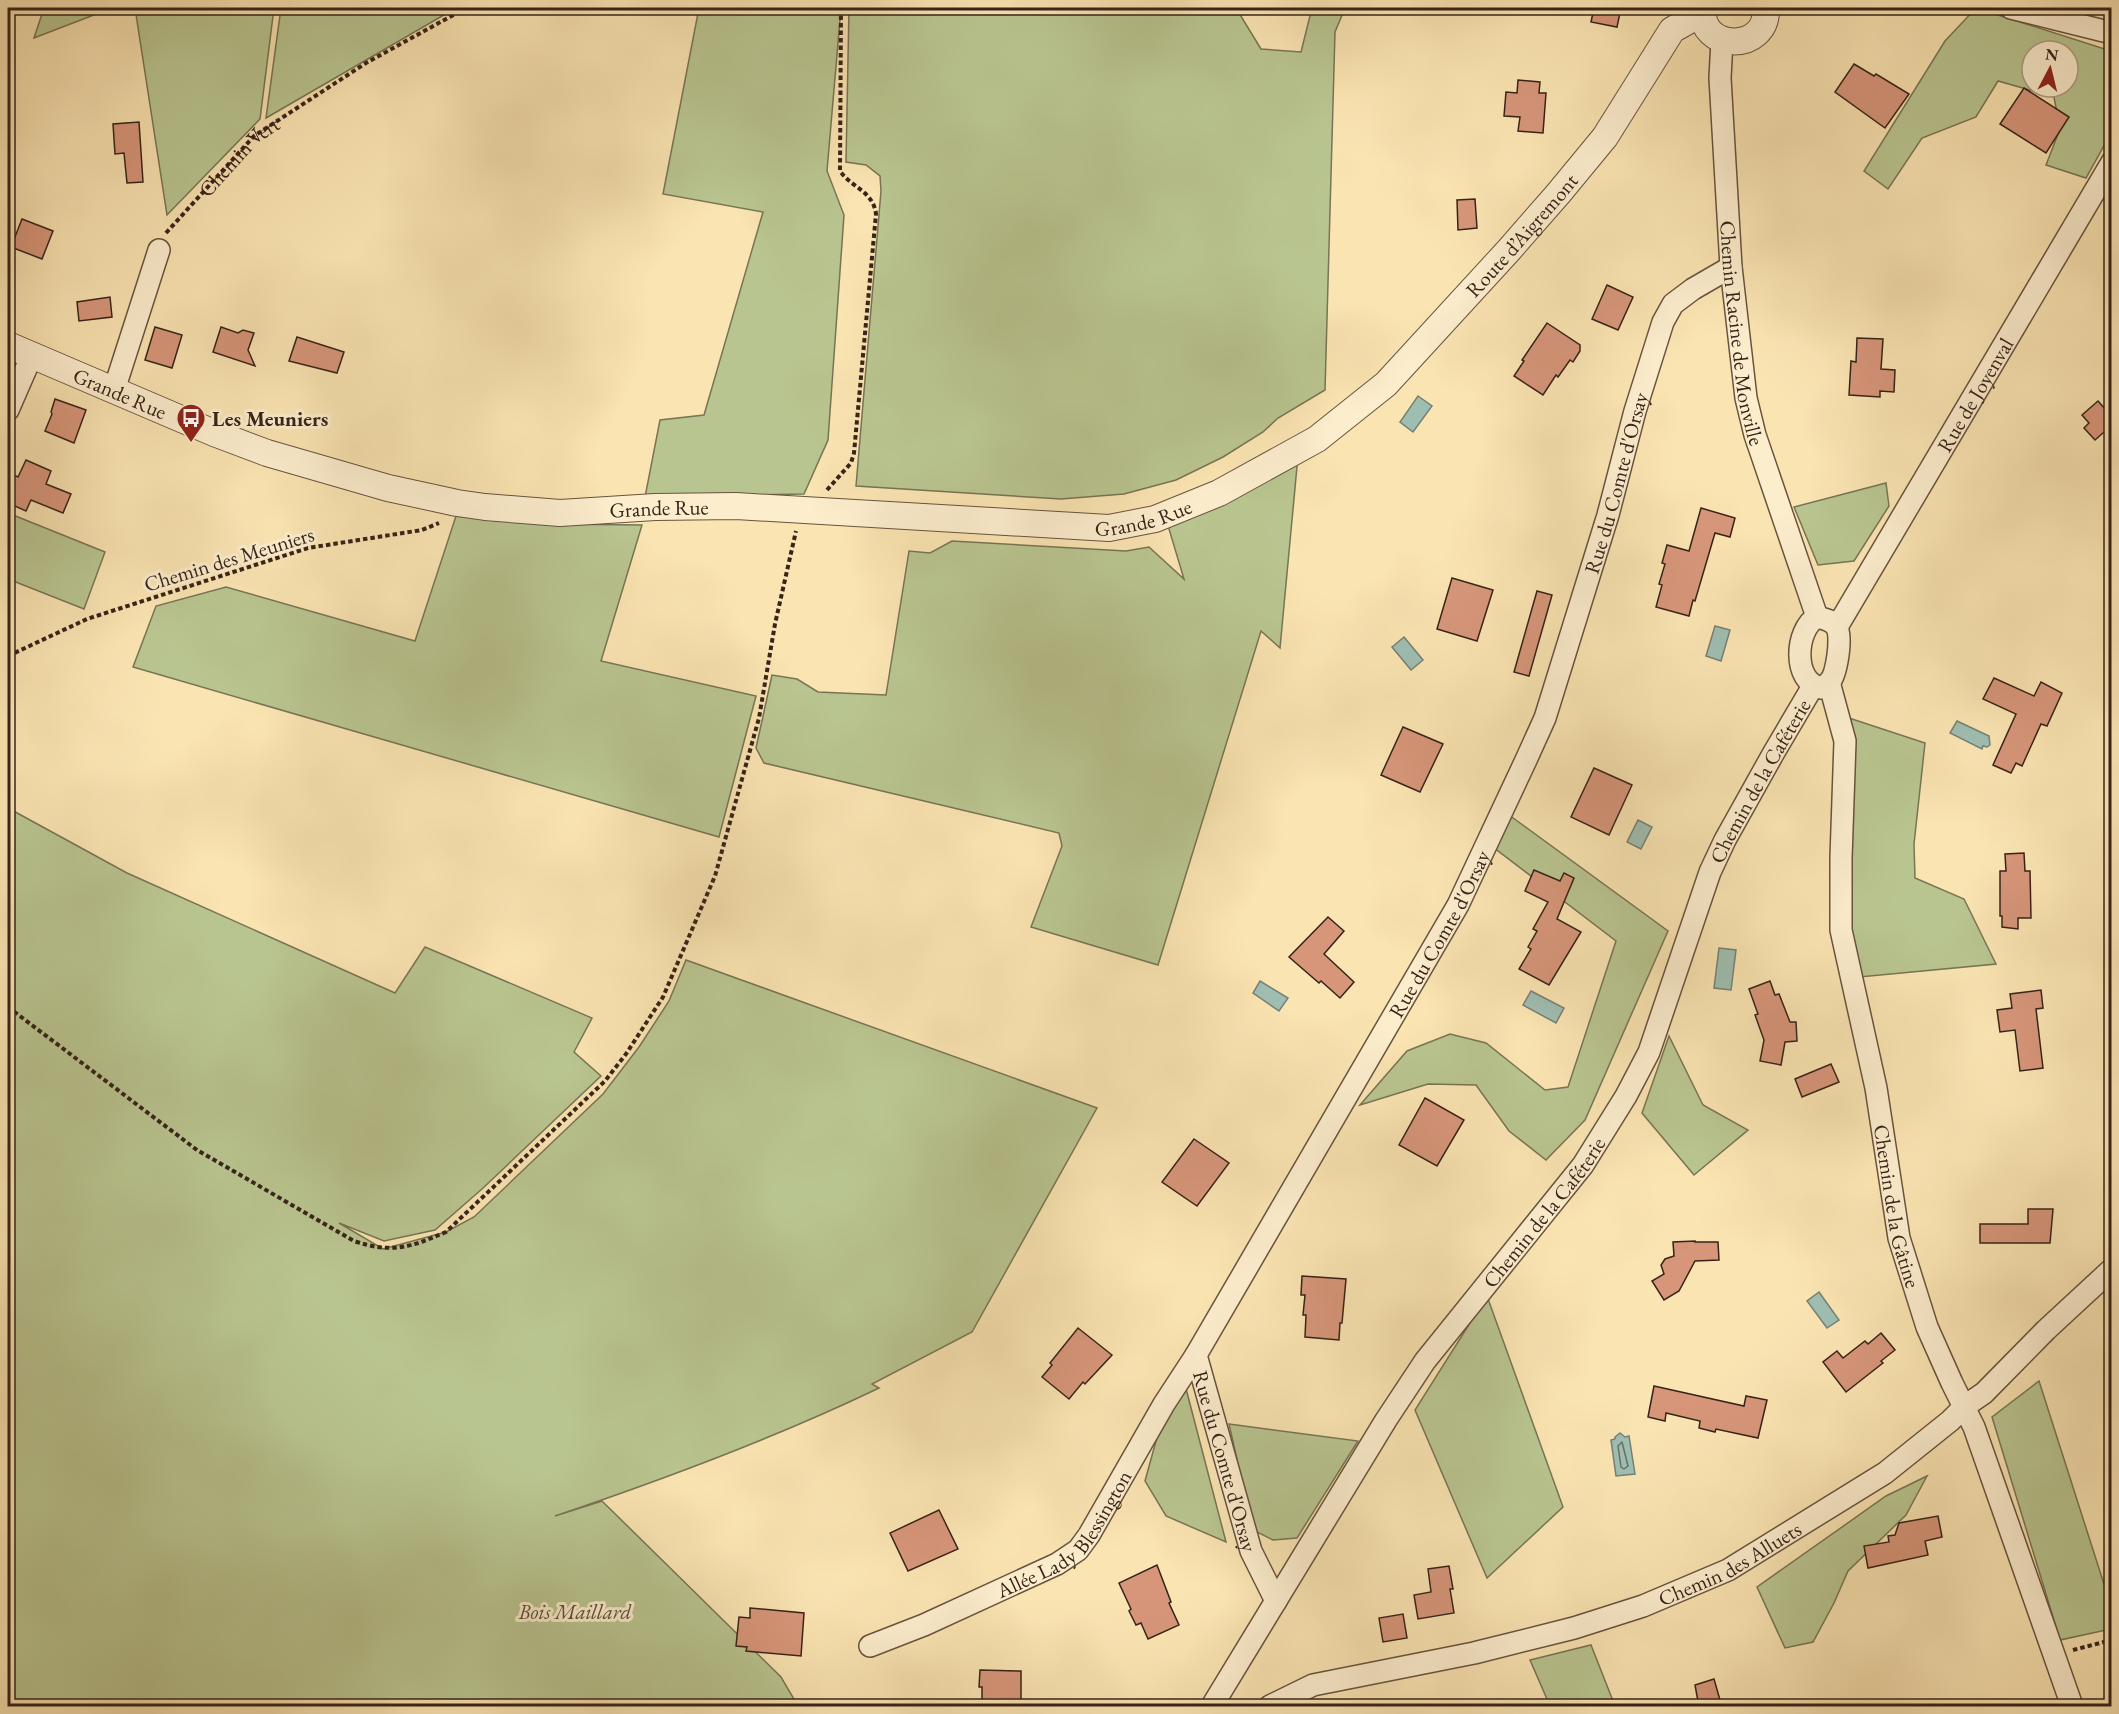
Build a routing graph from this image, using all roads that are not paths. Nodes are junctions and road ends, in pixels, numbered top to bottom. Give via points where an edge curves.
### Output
1 (1767, 8) edge
2 (2011, 8) edge
3 (1703, 10) edge
4 (2112, 33) edge
5 (1722, 39) junction
6 (2112, 162) edge
7 (159, 250) road end
8 (1731, 267) junction
9 (8, 345) edge
10 (32, 355) junction
11 (114, 390) junction
12 (8, 410) edge
13 (1317, 439) joint
14 (1817, 617) junction
15 (1837, 627) junction
16 (1821, 684) junction
17 (2112, 1269) edge
18 (1196, 1355) junction
19 (1965, 1406) junction
20 (1276, 1601) junction
21 (870, 1646) dead end
22 (1212, 1707) edge
23 (1270, 1707) edge
24 (2072, 1707) edge

1 - 5 street via 1764,23 1751,38
2 - 4 street
3 - 5 street via 1706,24
3 - 13 street, Route d’Aigremont via 1672,30 1605,137 1509,250 1386,384
5 - 8 street, Chemin Racine de Monville via 1720,78
6 - 15 street, Rue de Joyenval
7 - 11 street
8 - 14 street, Chemin Racine de Monville via 1746,398 1755,435
8 - 18 street, Rue du Comte d'Orsay via 1673,304 1663,322 1608,515 1545,718 1531,750 1458,905
9 - 10 street, Grande Rue
10 - 11 street, Grande Rue
10 - 12 street
11 - 13 street, Grande Rue via 267,453 388,488 485,507 560,513 736,506 1109,528 1155,519 1220,493
14 - 15 street via 1830,620
14 - 16 street, Chemin de la Gâtine via 1805,633 1800,666 1805,679
15 - 16 street, Chemin de la Caféterie via 1839,648 1835,668
16 - 19 street, Chemin de la Gâtine via 1845,741 1841,930 1876,1088 1899,1238 1927,1327
16 - 20 street, Chemin de la Caféterie via 1735,821 1710,872 1649,1052 1626,1096 1583,1165 1425,1361
17 - 19 street, Chemin des Alluets
18 - 20 street, Rue du Comte d'Orsay via 1251,1551
18 - 21 street, Allée Lady Blessington via 1078,1550 1057,1564
19 - 23 street, Chemin des Alluets via 1885,1473 1728,1570 1643,1606 1574,1629 1313,1685
19 - 24 street, Chemin de la Gâtine
20 - 22 street, Chemin de la Caféterie

